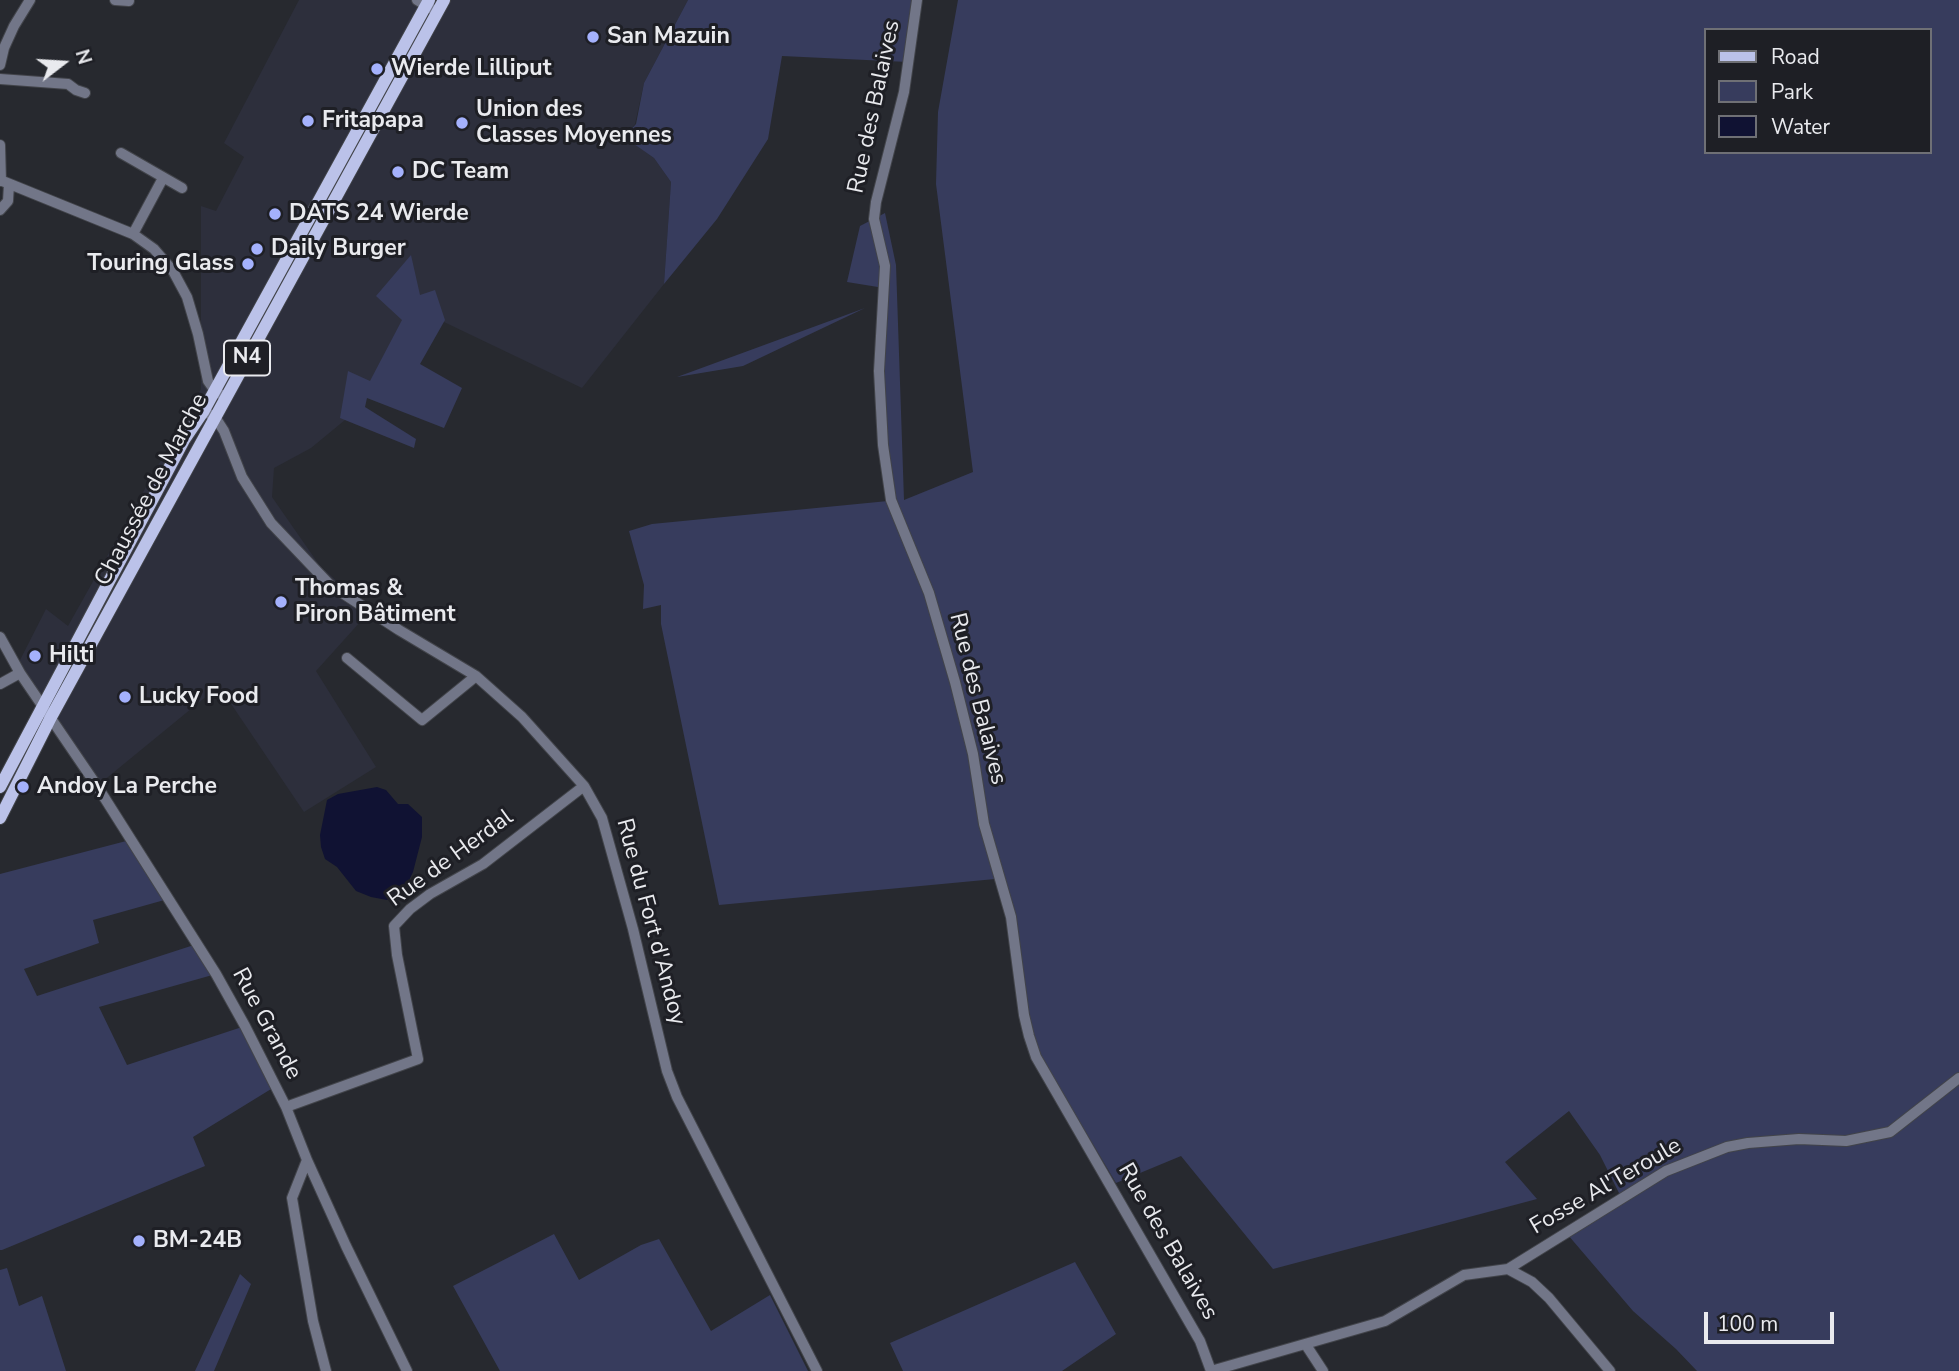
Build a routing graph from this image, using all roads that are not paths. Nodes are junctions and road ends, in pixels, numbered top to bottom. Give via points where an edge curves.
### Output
1 (30, 0) edge
2 (115, 0) edge
3 (917, 0) edge
4 (129, 1) edge
5 (431, 3) edge
6 (0, 65) edge
7 (0, 79) edge
8 (85, 93) dead end
9 (0, 145) edge
10 (121, 153) dead end
11 (163, 178) junction
12 (3, 182) edge
13 (182, 188) dead end
14 (0, 210) edge
15 (134, 234) junction
16 (220, 395) junction
17 (209, 414) junction
18 (0, 637) edge
19 (347, 658) dead end
20 (20, 673) junction
21 (476, 676) junction
22 (0, 684) edge
23 (43, 705) junction
24 (51, 717) junction
25 (584, 786) junction
26 (0, 787) edge
27 (0, 818) edge
28 (1959, 1078) edge
29 (286, 1107) junction
30 (307, 1160) junction
31 (1508, 1269) junction
32 (1306, 1345) junction
33 (326, 1371) edge
34 (407, 1371) edge
35 (817, 1371) edge
36 (1211, 1371) edge
37 (1323, 1371) edge
38 (1610, 1371) edge

1 - 6 street via 14,26
2 - 4 street
3 - 36 street, Rue des Balaives via 904,92 874,219 885,266 880,371 891,500 929,593 955,682 984,824 1011,917 1024,1016 1036,1057 1200,1341
5 - 16 main road, Chaussée de Marche / N4
7 - 8 street via 68,84
9 - 12 street
10 - 11 street
11 - 13 street
11 - 15 street
12 - 14 street via 8,201
12 - 15 street
15 - 16 street via 159,254 180,282 193,314 208,381
16 - 17 main road, Chaussée de Marche / N4
17 - 21 street, Rue du Fort d'Andoy via 224,431 242,477 271,523 330,585
17 - 23 main road, Chaussée de Marche / N4 via 184,440
17 - 24 main road, Chaussée de Marche / N4
18 - 20 street, Rue Grande
19 - 21 street via 422,720
20 - 22 street
20 - 23 street, Rue Grande
21 - 25 street, Rue du Fort d'Andoy via 522,717
23 - 24 street, Rue Grande
23 - 26 main road, Chaussée de Marche / N4
24 - 27 main road, Chaussée de Marche / N4
24 - 29 street, Rue Grande via 216,974
25 - 29 street, Rue de Herdal via 483,864 430,894 394,926 418,1059
25 - 35 street, Rue du Fort d'Andoy via 602,818 670,1080
28 - 31 street, Fosse Al'Teroule via 1889,1132 1846,1142 1748,1143 1686,1163
29 - 30 street, Rue Grande
30 - 33 street via 292,1198
30 - 34 street, Rue Grande
31 - 32 street via 1464,1275 1385,1321
31 - 38 street via 1549,1298
32 - 36 street
32 - 37 street

